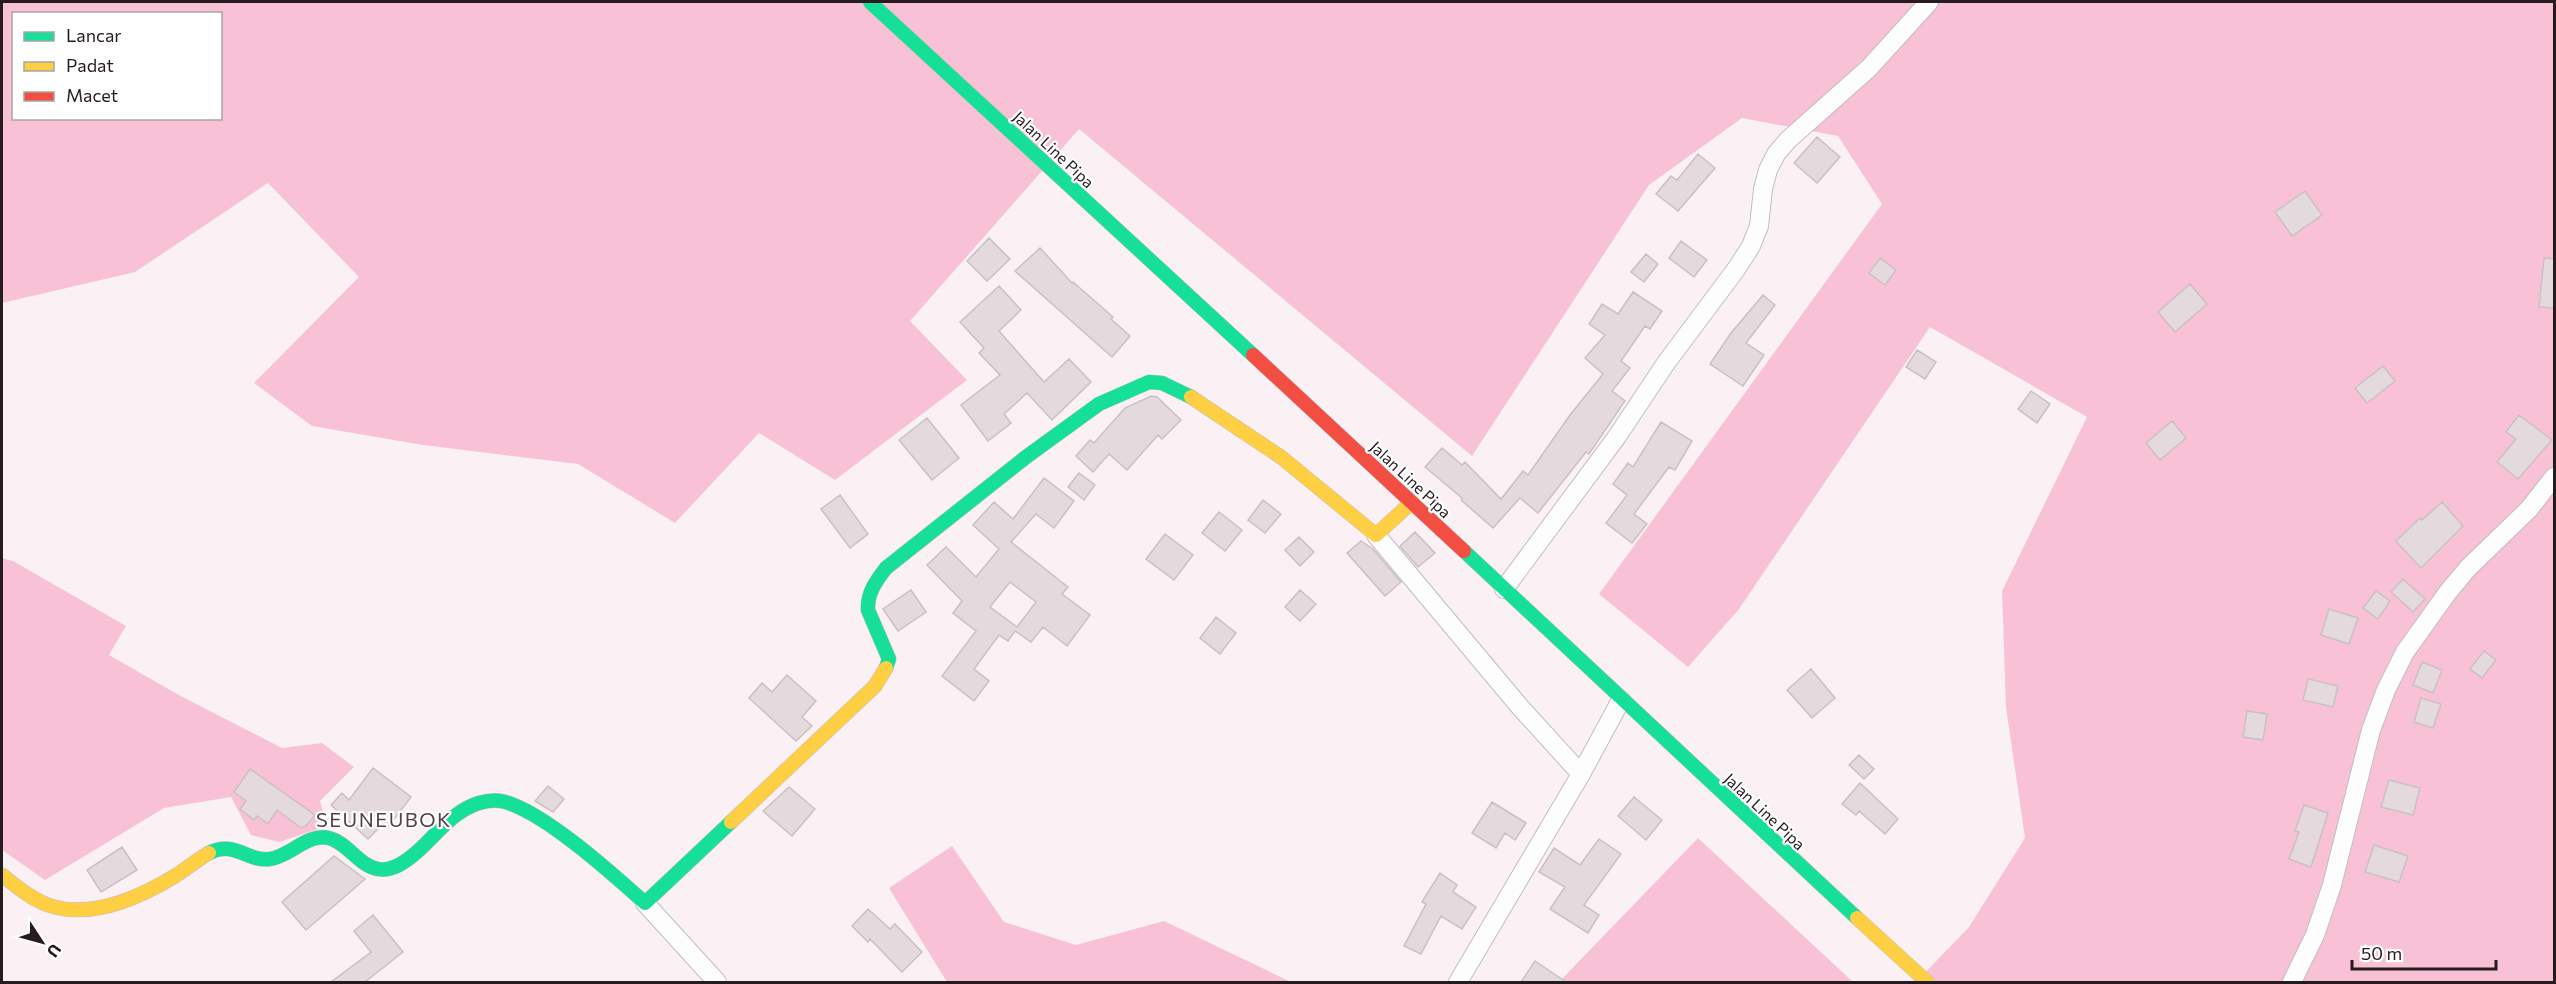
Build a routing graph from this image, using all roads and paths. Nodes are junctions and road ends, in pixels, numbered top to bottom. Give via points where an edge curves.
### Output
1 (870, 2) edge
2 (1929, 2) edge
3 (2554, 477) edge
4 (1412, 502) junction
5 (1376, 535) junction
6 (1504, 589) junction
7 (1622, 700) junction
8 (1581, 774) junction
9 (2, 875) edge
10 (645, 903) junction
11 (717, 982) edge
12 (1458, 982) edge
13 (1926, 982) edge
14 (2292, 982) edge

1 - 4 street, Jalan Line Pipa
2 - 6 street via 1869,68 1776,154 1768,170 1759,226 1751,246
3 - 14 street via 2529,509 2468,568 2405,652 2371,730 2332,885
4 - 5 street
4 - 6 street, Jalan Line Pipa
5 - 8 street
5 - 10 street via 1265,446 1178,389 1149,382 1117,394 1026,457 886,568 874,583 867,602 888,659 883,676
6 - 7 street, Jalan Line Pipa
7 - 8 street
7 - 13 street, Jalan Line Pipa
8 - 12 street
9 - 10 street via 44,903 80,909 102,907 136,896 219,848 262,859 312,839 334,838 371,867 386,870 400,864 461,811 481,802 500,800 539,819
10 - 11 street

